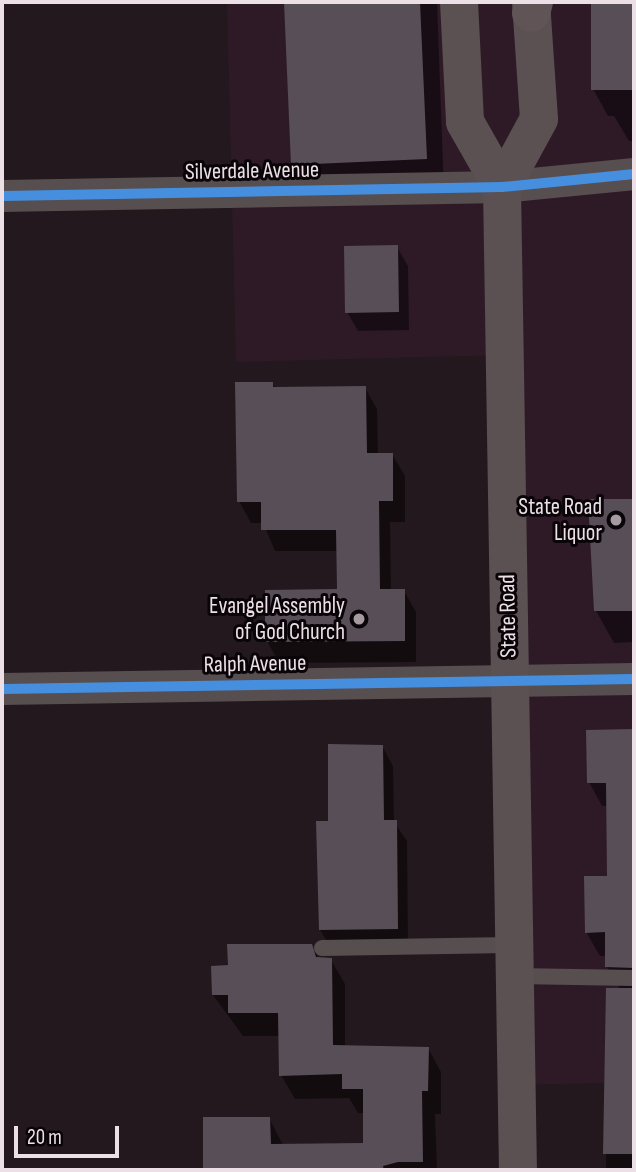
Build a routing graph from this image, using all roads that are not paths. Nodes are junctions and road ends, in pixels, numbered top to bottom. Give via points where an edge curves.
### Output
1 (459, 2) edge
2 (532, 5) edge
3 (634, 174) edge
4 (502, 187) junction
5 (2, 196) edge
6 (634, 679) edge
7 (509, 680) junction
8 (2, 689) edge
9 (322, 948) dead end
10 (514, 961) junction
11 (634, 978) edge
12 (518, 1170) edge

1 - 4 main road, State Road via 465,122
2 - 4 main road, State Road via 539,119
3 - 4 street, Silverdale Avenue
4 - 5 street, Silverdale Avenue
4 - 7 main road, State Road
6 - 7 street, Ralph Avenue
7 - 8 street, Ralph Avenue
7 - 10 main road, State Road
9 - 10 lane
10 - 11 lane
10 - 12 main road, State Road

